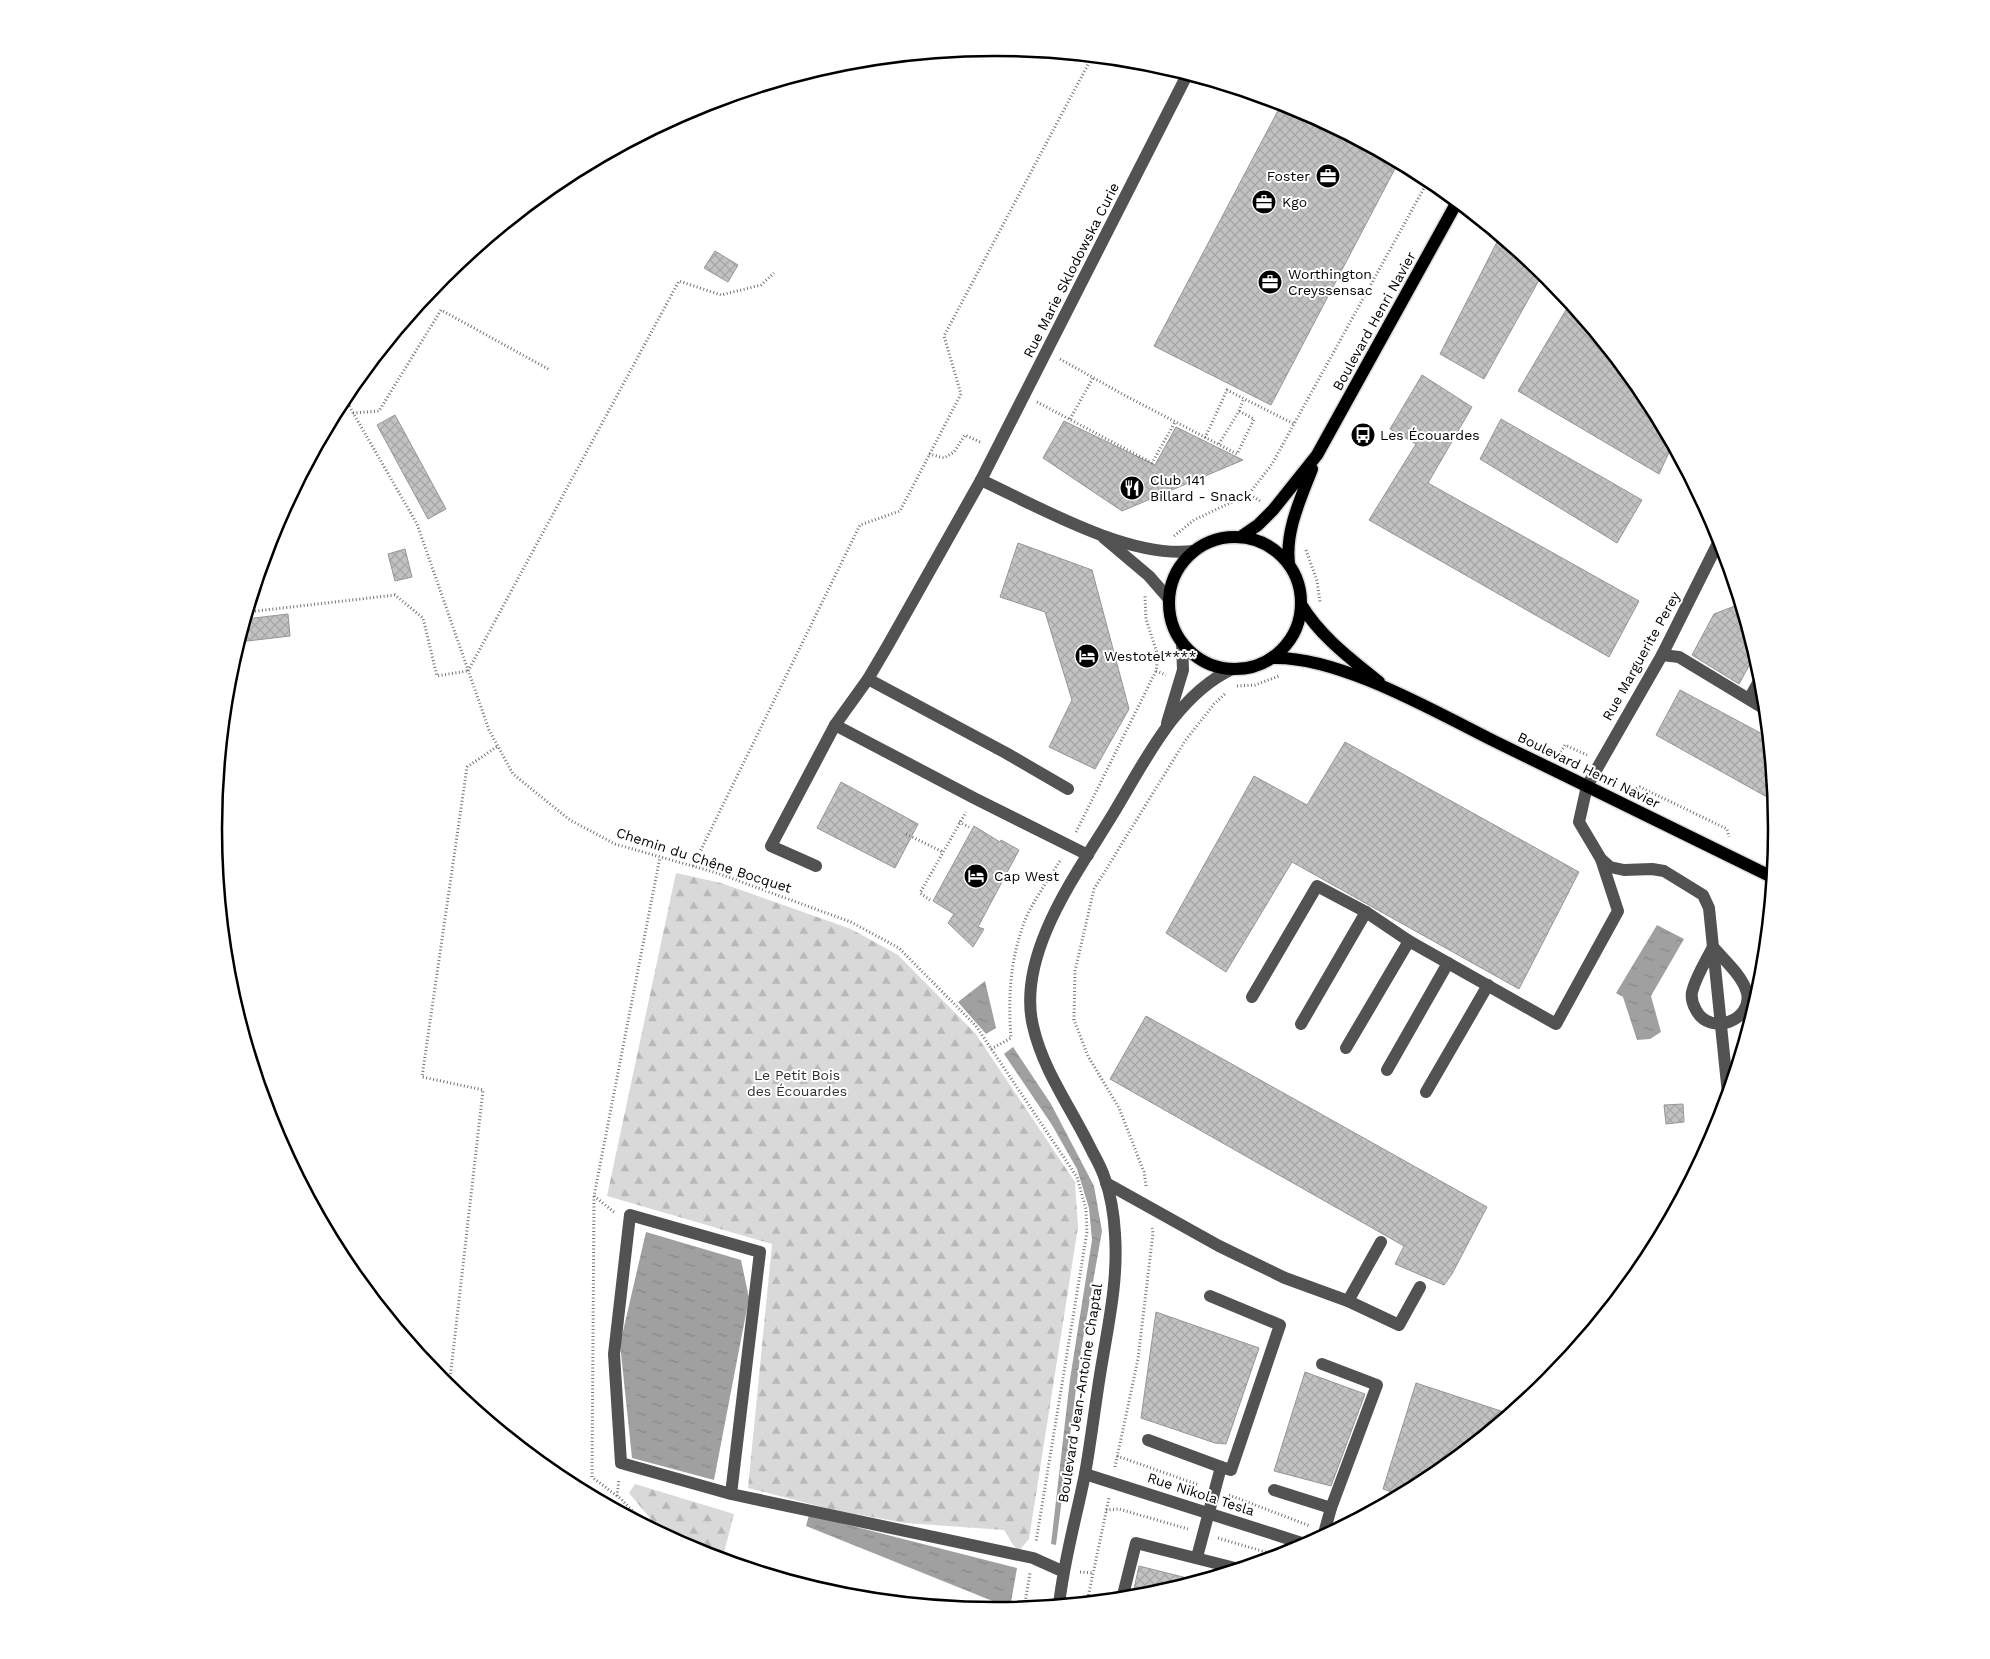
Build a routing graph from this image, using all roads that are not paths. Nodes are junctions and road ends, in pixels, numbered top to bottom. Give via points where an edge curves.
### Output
1 (1185, 81) edge
2 (1454, 207) edge
3 (1317, 455) junction
4 (981, 480) junction
5 (1100, 535) junction
6 (1242, 536) junction
7 (1715, 549) edge
8 (1194, 551) junction
9 (1289, 563) junction
10 (1169, 599) junction
11 (1302, 606) junction
12 (1182, 643) junction
13 (1662, 656) junction
14 (1273, 658) junction
15 (1232, 670) junction
16 (868, 679) junction
17 (1755, 689) edge
18 (1391, 691) junction
19 (1749, 699) junction
20 (1758, 704) edge
21 (836, 725) junction
22 (1166, 726) junction
23 (1587, 786) junction
24 (1068, 789) dead end
25 (1088, 855) junction
26 (1601, 859) junction
27 (816, 866) dead end
28 (1767, 875) edge
29 (1366, 912) junction
30 (1410, 941) junction
31 (1713, 947) junction
32 (1448, 963) junction
33 (1488, 985) junction
34 (1252, 997) dead end
35 (1301, 1024) dead end
36 (1721, 1024) junction
37 (1346, 1048) dead end
38 (1387, 1070) dead end
39 (1727, 1079) edge
40 (1426, 1092) dead end
41 (1106, 1183) junction
42 (1381, 1242) dead end
43 (1420, 1287) dead end
44 (1210, 1296) dead end
45 (1348, 1301) junction
46 (1322, 1364) dead end
47 (1148, 1440) dead end
48 (1221, 1467) junction
49 (1085, 1474) junction
50 (1274, 1490) dead end
51 (731, 1494) junction
52 (1331, 1508) junction
53 (1208, 1512) junction
54 (1325, 1529) edge
55 (1297, 1541) edge
56 (1197, 1557) junction
57 (1229, 1566) edge
58 (1062, 1571) junction
59 (1124, 1592) edge
60 (1059, 1600) edge

1 - 4 street, Rue Marie Sklodowska Curie
2 - 3 main road, Boulevard Henri Navier
3 - 6 main road, Boulevard Henri Navier via 1273,510
3 - 9 main road, Boulevard Henri Navier via 1294,521
4 - 5 street
4 - 16 street, Rue Marie Sklodowska Curie
5 - 8 street via 1160,551
5 - 10 street via 1149,576
6 - 8 main road via 1216,539
6 - 9 main road via 1268,545
7 - 13 street, Rue Marguerite Perey
8 - 10 main road via 1176,572
9 - 11 main road via 1299,584
10 - 12 main road via 1174,629
11 - 14 main road via 1293,636
11 - 18 main road, Boulevard Henri Navier via 1328,639
12 - 15 main road via 1213,666
12 - 22 street, Boulevard Jean-Antoine Chaptal via 1182,670
13 - 19 street via 1679,657
13 - 23 street, Rue Marguerite Perey
14 - 15 main road via 1260,665
14 - 18 main road, Boulevard Henri Navier via 1313,662
15 - 22 street, Boulevard Jean-Antoine Chaptal via 1208,683
16 - 21 street, Rue Marie Sklodowska Curie
16 - 24 street
17 - 19 street
18 - 23 main road, Boulevard Henri Navier
19 - 20 street
21 - 25 street
21 - 27 street, Rue Marie Sklodowska Curie via 771,846
22 - 25 street, Boulevard Jean-Antoine Chaptal
23 - 26 street, Rue Marguerite Perey via 1579,822
23 - 28 main road, Boulevard Henri Navier
25 - 41 street, Boulevard Jean-Antoine Chaptal via 1066,889 1047,930 1034,967 1030,1004 1044,1060
26 - 31 street via 1610,867 1624,870 1664,872 1703,895 1709,908
26 - 33 street, Rue Marguerite Perey via 1618,910 1556,1024
29 - 30 street
29 - 34 street via 1318,886
29 - 35 street
30 - 32 street
30 - 37 street
31 - 36 street
31 - 36 street via 1696,980 1693,1005 1705,1022
31 - 36 street via 1741,980 1747,993 1742,1013
32 - 33 street
32 - 38 street
33 - 40 street
36 - 39 street
41 - 45 street via 1284,1278
41 - 49 street, Boulevard Jean-Antoine Chaptal via 1115,1234 1114,1292
42 - 45 street
43 - 45 street via 1399,1325
44 - 48 street via 1280,1325 1231,1470
46 - 52 street via 1377,1385
47 - 48 street
48 - 53 street
49 - 53 street, Rue Nikola Tesla
49 - 58 street, Boulevard Jean-Antoine Chaptal
50 - 52 street
51 - 51 street via 621,1463 614,1354 630,1215 760,1252
51 - 58 street via 1033,1558
52 - 54 street
53 - 55 street, Rue Nikola Tesla
53 - 56 street
56 - 57 street
56 - 59 street via 1136,1542
58 - 60 street, Boulevard Jean-Antoine Chaptal

